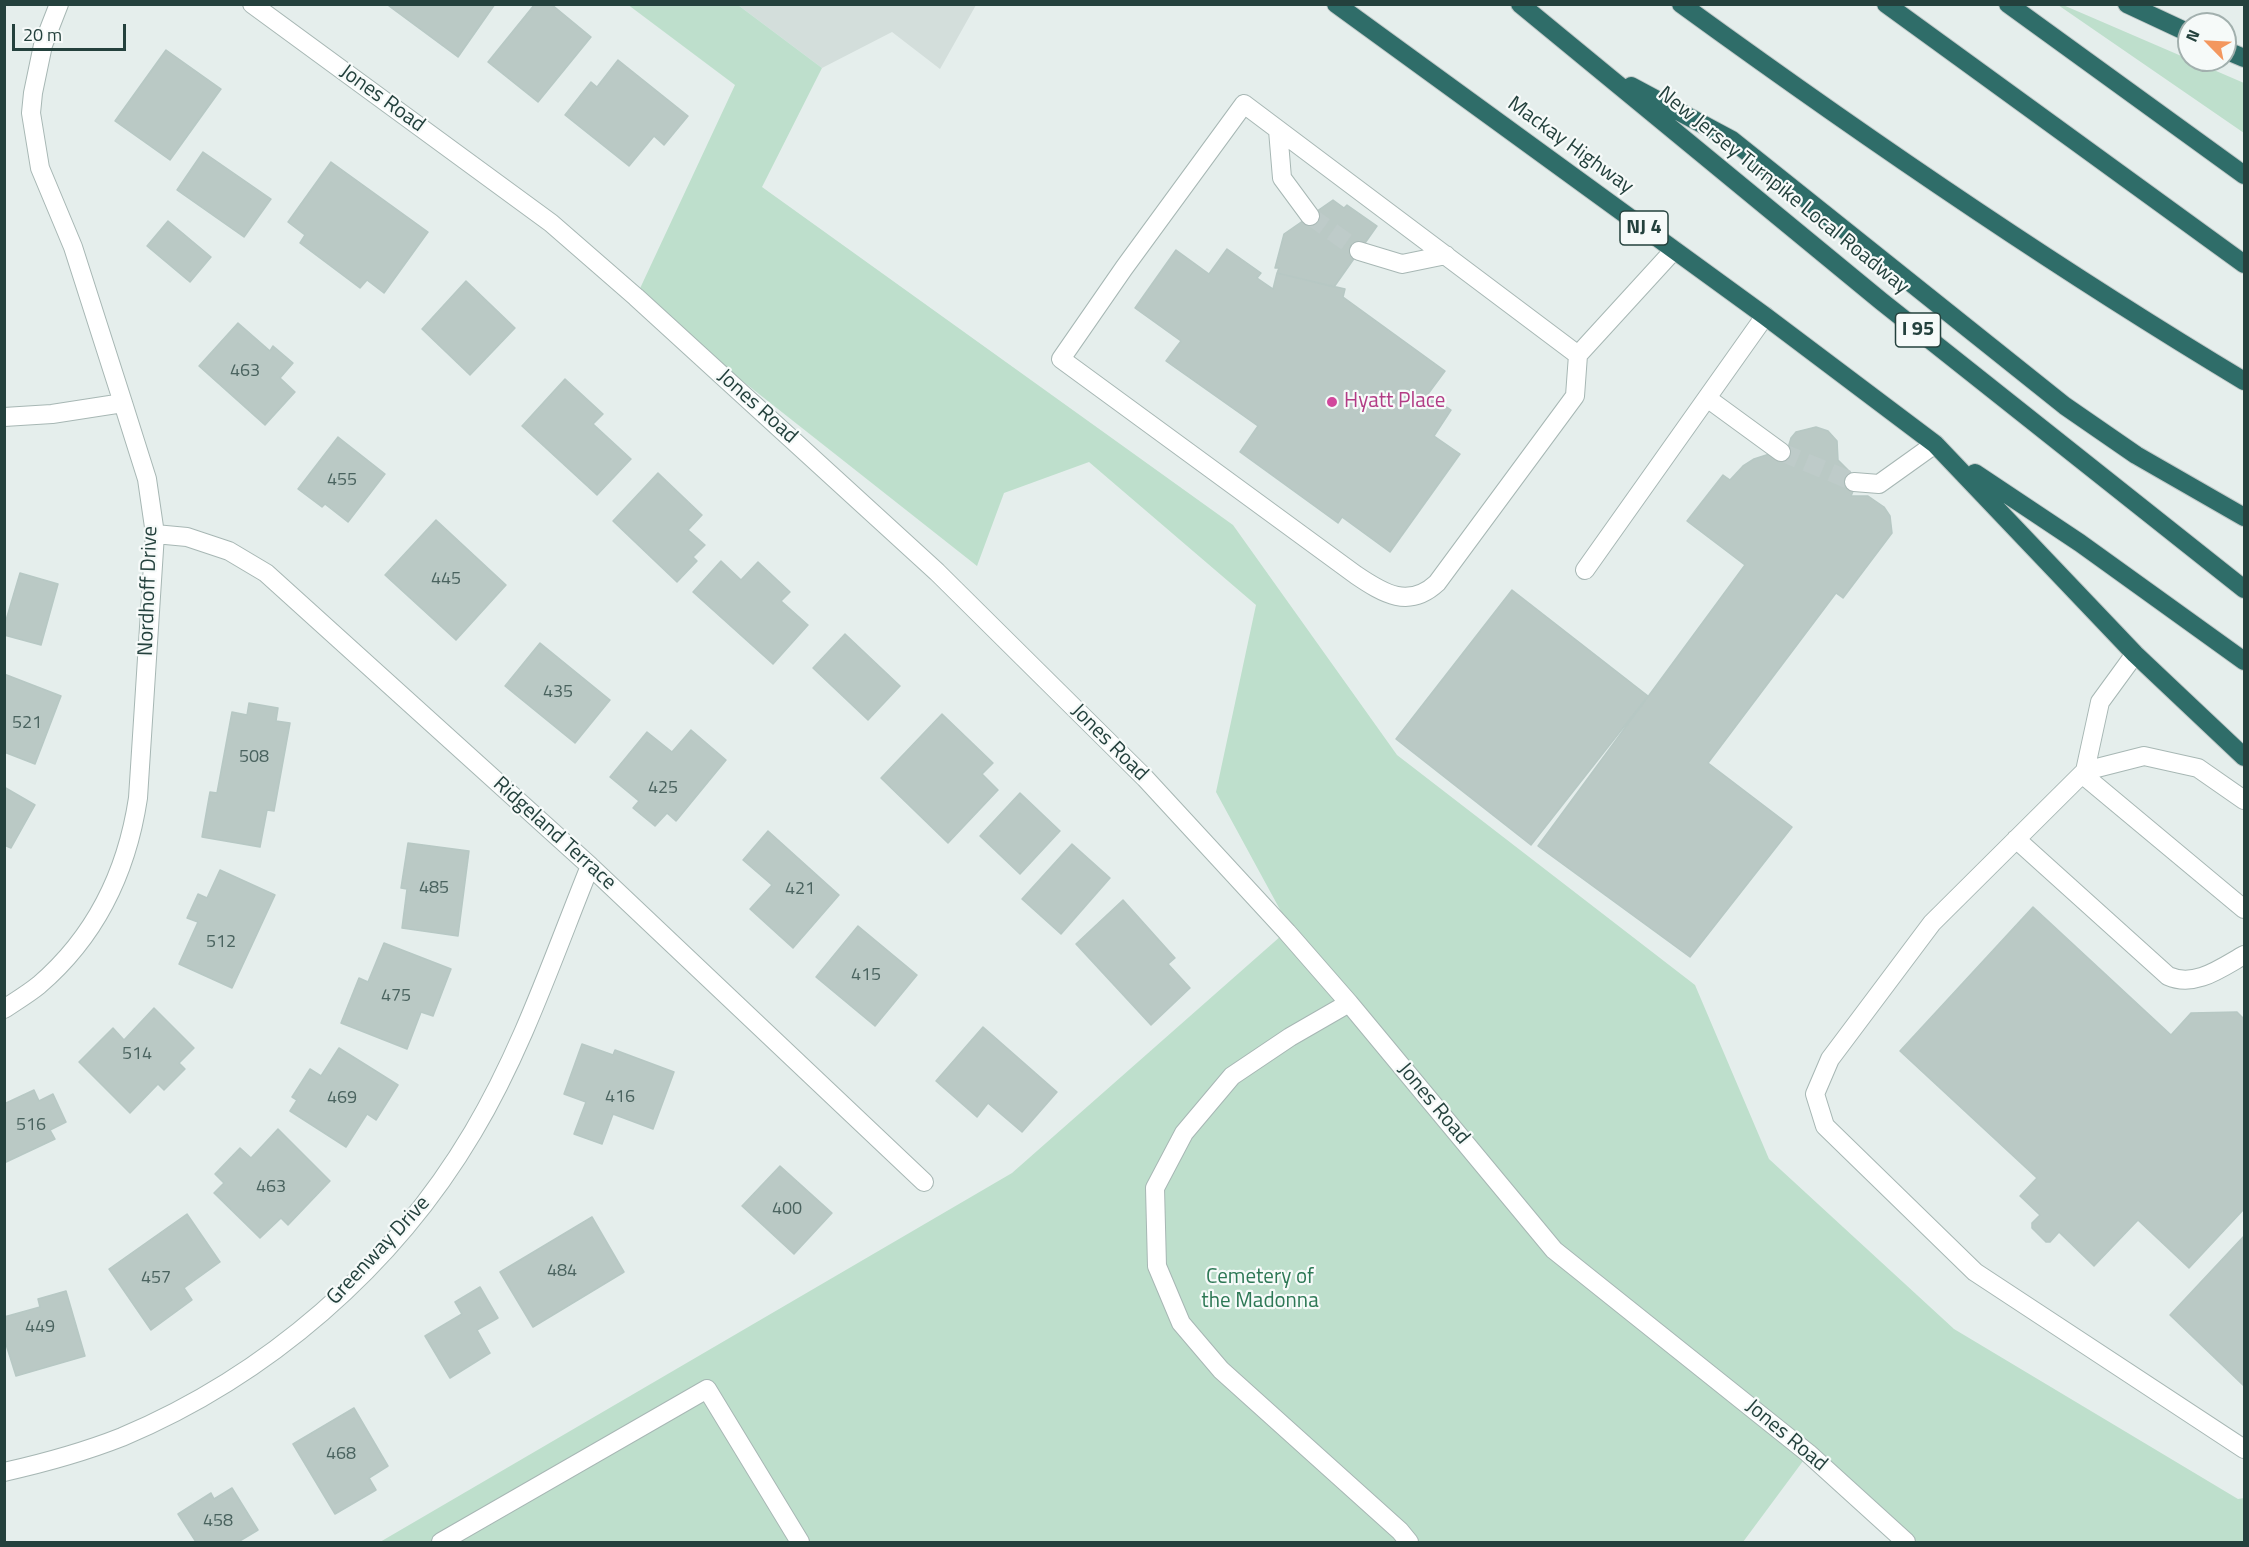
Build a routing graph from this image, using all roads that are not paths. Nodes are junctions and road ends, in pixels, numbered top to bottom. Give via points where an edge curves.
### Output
1 (59, 4) edge
2 (252, 4) edge
3 (1336, 4) edge
4 (1520, 4) edge
5 (1681, 4) edge
6 (1886, 4) edge
7 (2008, 4) edge
8 (2127, 4) edge
9 (2177, 27) edge
10 (1595, 67) junction
11 (1278, 130) junction
12 (2244, 175) edge
13 (1310, 216) tunnel mouth
14 (1674, 250) junction
15 (1359, 251) tunnel mouth
16 (1446, 255) junction
17 (2244, 264) edge
18 (1765, 316) junction
19 (1578, 355) junction
20 (2244, 381) edge
21 (1707, 398) junction
22 (123, 403) junction
23 (4, 417) edge
24 (1942, 450) junction
25 (1781, 452) tunnel mouth
26 (1854, 482) tunnel mouth
27 (2244, 517) edge
28 (155, 534) junction
29 (1585, 570) dead end
30 (2244, 589) edge
31 (2135, 654) junction
32 (2244, 661) edge
33 (2244, 757) edge
34 (2084, 772) junction
35 (2244, 800) edge
36 (2016, 839) junction
37 (590, 866) junction
38 (2244, 909) edge
39 (2244, 955) edge
40 (1349, 1003) junction
41 (4, 1009) edge
42 (924, 1182) dead end
43 (2244, 1449) edge
44 (4, 1472) edge
45 (441, 1542) edge
46 (800, 1542) edge
47 (1408, 1542) edge
48 (1906, 1542) edge

1 - 22 street, Nordhoff Drive via 43,45 33,93 31,113 39,168 73,247
2 - 40 street, Jones Road via 552,223 636,297 945,580 1145,778
3 - 14 highway, Mackay Highway / NJ 4
4 - 10 highway, New Jersey Turnpike Local Roadway / I 95
5 - 20 highway via 1944,190
6 - 17 highway
7 - 12 highway
8 - 9 highway
10 - 27 highway via 1732,140 2065,406 2136,455
10 - 30 highway, New Jersey Turnpike Local Roadway / I 95
11 - 13 street via 1282,178
11 - 16 street
11 - 19 street via 1244,104 1061,359 1356,575 1385,593 1413,597 1437,583 1575,396
14 - 18 highway, Mackay Highway / NJ 4
14 - 19 street
15 - 16 street via 1402,264
16 - 19 street
18 - 21 street
18 - 24 highway, Mackay Highway / NJ 4
21 - 25 street
21 - 29 street
22 - 23 street
22 - 28 street, Nordhoff Drive via 147,479
24 - 26 street via 1879,484
24 - 31 highway
24 - 32 highway
28 - 37 street, Ridgeland Terrace via 187,537 229,551 266,573
28 - 41 street, Nordhoff Drive via 138,798 119,876 99,915 70,955 38,986
31 - 33 highway
31 - 34 street via 2100,702
34 - 35 street via 2144,756 2198,768
34 - 36 street
34 - 38 street
36 - 39 street via 2168,976 2193,980
36 - 43 street via 1932,922 1830,1059 1815,1094 1825,1126 1975,1272
37 - 42 street, Ridgeland Terrace
37 - 44 street, Greenway Drive via 509,1064 473,1132 431,1196 382,1255 327,1309 267,1356 202,1397 122,1436 49,1462
40 - 47 street via 1232,1076 1184,1133 1155,1188 1156,1266 1181,1323 1221,1370
40 - 48 street, Jones Road via 1554,1250 1809,1452
45 - 46 street via 706,1389

